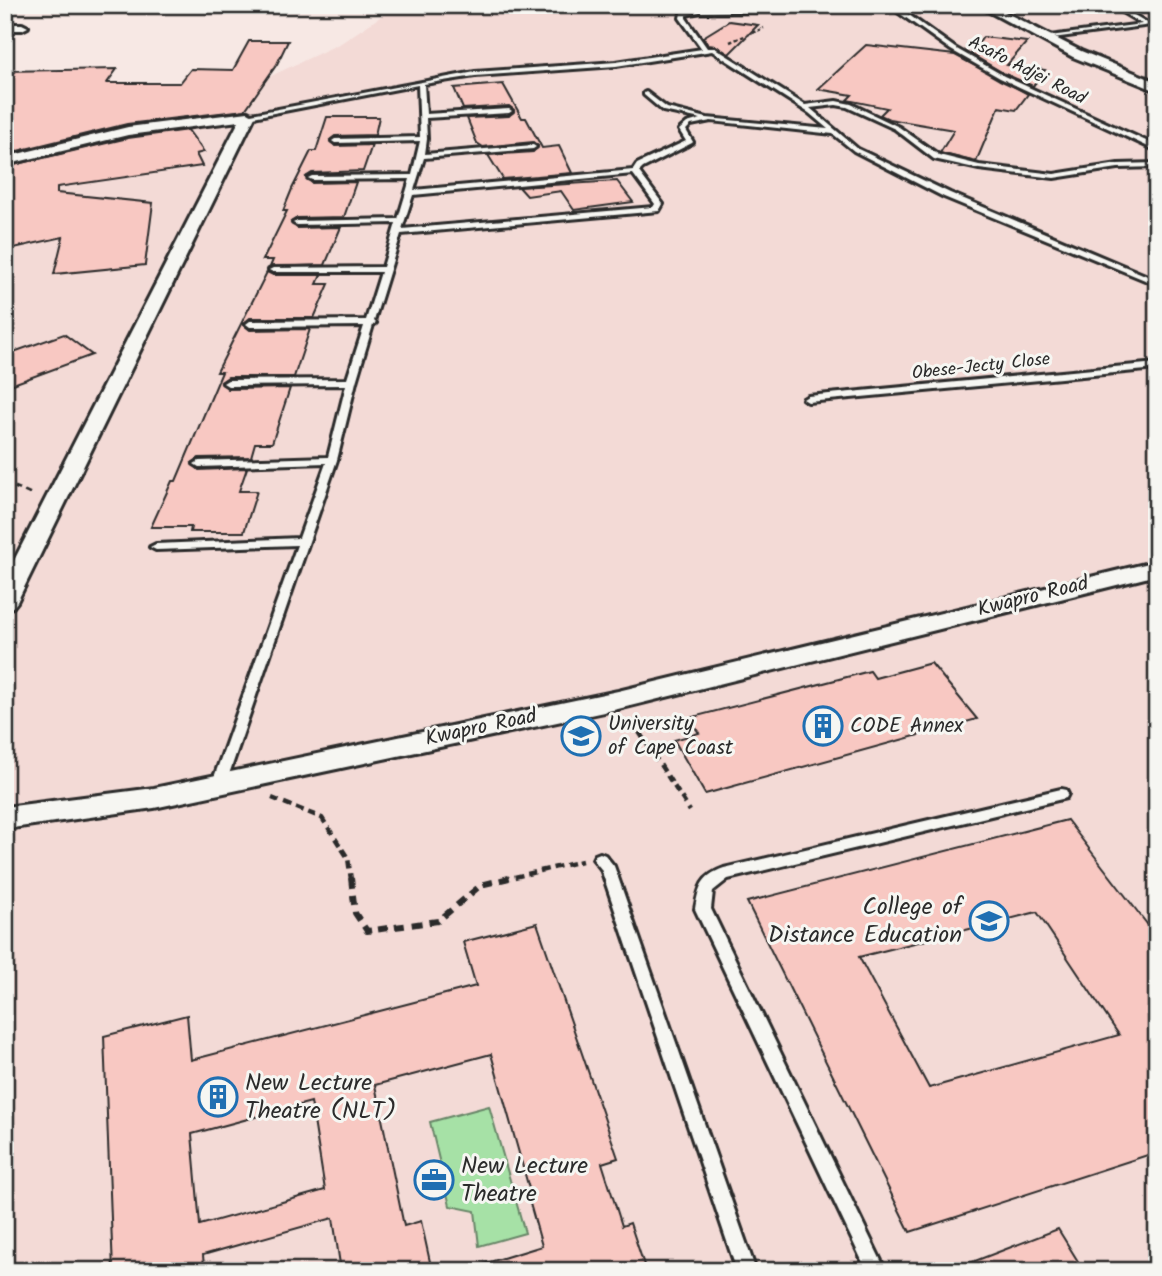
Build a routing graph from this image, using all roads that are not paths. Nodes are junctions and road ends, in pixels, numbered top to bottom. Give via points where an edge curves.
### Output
1 (1113, 5) edge
2 (983, 6) edge
3 (896, 8) junction
4 (1148, 24) junction
5 (5, 27) edge
6 (22, 27) dead end
7 (1157, 27) edge
8 (1045, 37) junction
9 (704, 48) junction
10 (421, 83) junction
11 (1157, 87) edge
12 (646, 94) dead end
13 (804, 107) junction
14 (509, 111) dead end
15 (248, 116) junction
16 (423, 116) junction
17 (711, 119) junction
18 (834, 132) junction
19 (424, 139) junction
20 (335, 141) dead end
21 (533, 147) dead end
22 (1157, 149) edge
23 (421, 156) junction
24 (5, 161) edge
25 (1157, 165) edge
26 (635, 172) junction
27 (414, 177) junction
28 (312, 178) dead end
29 (410, 193) junction
30 (401, 221) junction
31 (296, 223) dead end
32 (398, 232) junction
33 (386, 269) junction
34 (273, 270) dead end
35 (1157, 283) edge
36 (372, 323) junction
37 (250, 324) dead end
38 (1157, 366) edge
39 (351, 382) junction
40 (228, 383) dead end
41 (808, 399) dead end
42 (332, 460) junction
43 (199, 464) dead end
44 (305, 541) junction
45 (156, 547) dead end
46 (1157, 568) edge
47 (5, 602) edge
48 (219, 783) junction
49 (1061, 794) dead end
50 (5, 818) edge
51 (600, 859) road end
52 (747, 1271) edge
53 (877, 1271) edge

1 - 4 lane
2 - 3 lane, Asafo Adjei Road
2 - 8 street
3 - 9 lane via 700,10 683,14
3 - 22 lane, Asafo Adjei Road via 1002,77
4 - 7 lane
4 - 8 lane
5 - 6 street
8 - 11 street
9 - 10 lane via 616,64 475,74
9 - 13 lane via 713,49
10 - 15 lane
10 - 16 lane
12 - 17 lane via 665,110
13 - 18 lane
13 - 25 lane via 849,105 897,128 937,157 979,167 1054,176
14 - 16 lane
15 - 24 street via 128,131
15 - 47 street
16 - 19 lane
17 - 18 lane
17 - 26 lane via 684,127 690,142
18 - 35 lane via 866,156 947,195
19 - 20 lane
19 - 23 lane
21 - 23 lane
23 - 27 lane
26 - 29 lane
26 - 32 lane via 660,204 656,209
27 - 28 lane
27 - 29 lane
29 - 30 lane
30 - 31 lane
30 - 32 lane
32 - 33 lane
33 - 34 lane
33 - 36 lane
36 - 37 lane
36 - 39 lane
38 - 41 lane, Obese-Jecty Close
39 - 40 lane
39 - 42 lane
42 - 43 lane
42 - 44 lane
44 - 45 lane
44 - 48 lane
46 - 48 street, Kwapro Road via 618,700
48 - 50 street, Kwapro Road
49 - 53 lane via 724,874 706,888 703,909
51 - 52 lane via 607,866

